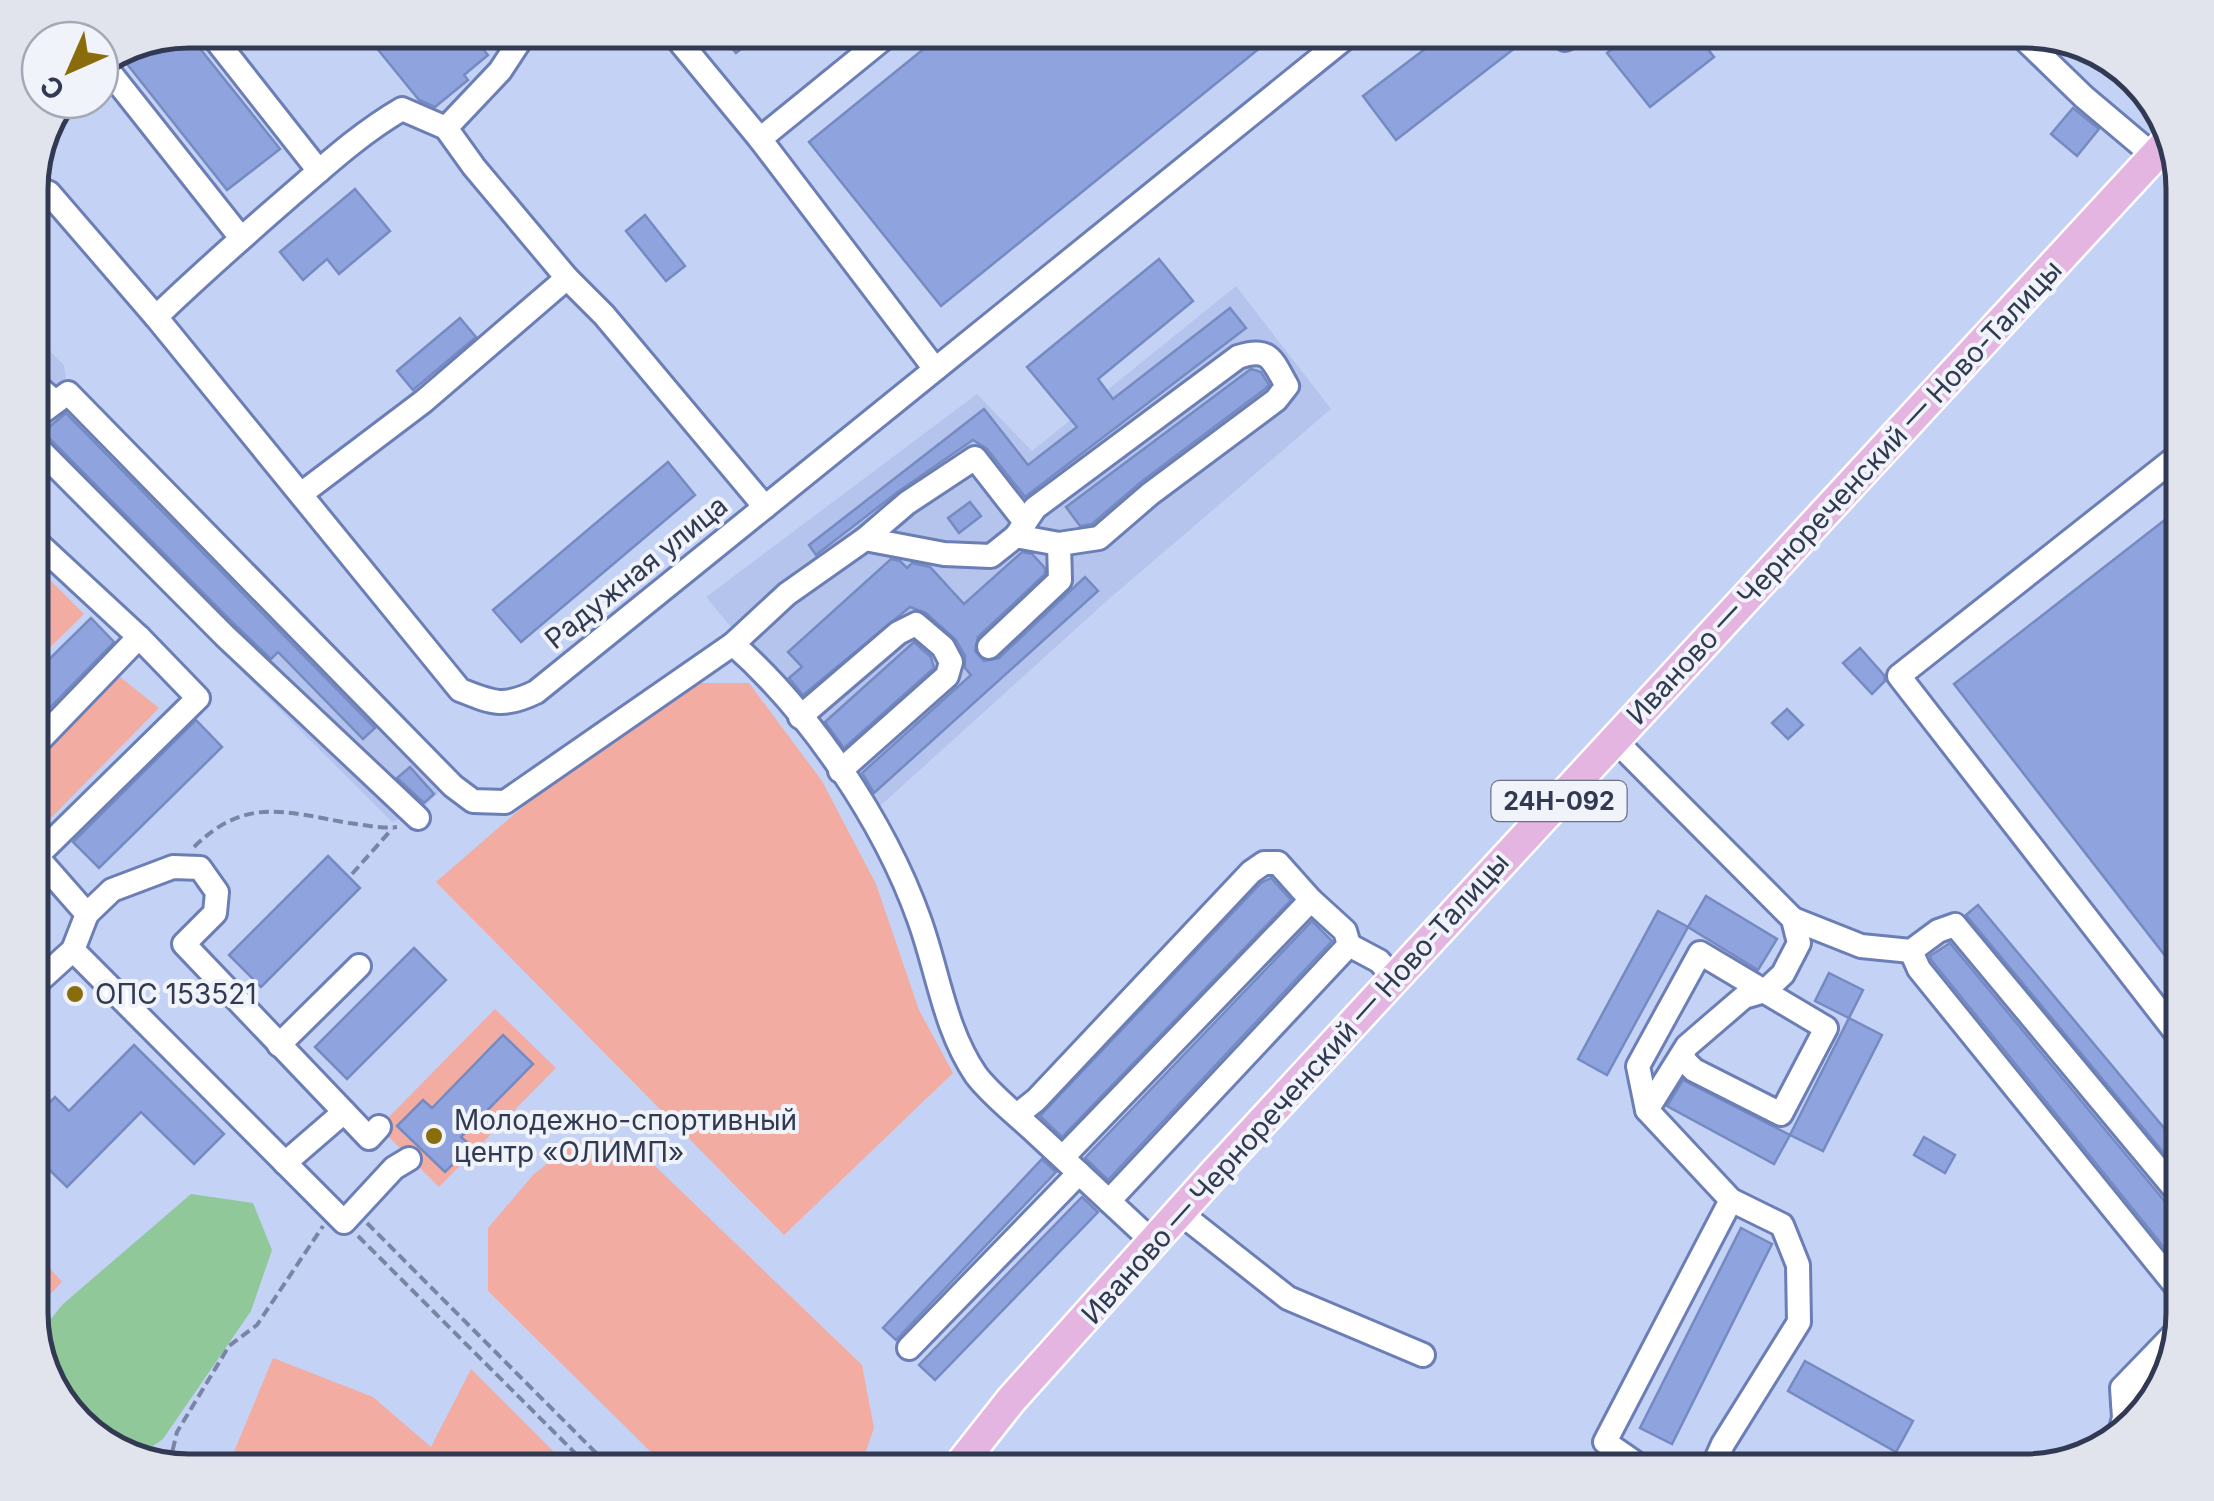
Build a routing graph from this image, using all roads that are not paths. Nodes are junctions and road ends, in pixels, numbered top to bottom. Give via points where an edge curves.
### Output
1 (222, 48) edge
2 (515, 48) edge
3 (685, 48) edge
4 (872, 48) edge
5 (1333, 48) edge
6 (2035, 49) edge
7 (120, 85) edge
8 (446, 128) junction
9 (760, 139) junction
10 (2160, 146) edge
11 (2161, 148) edge
12 (319, 171) junction
13 (48, 193) edge
14 (241, 238) junction
15 (567, 278) junction
16 (156, 317) junction
17 (935, 369) junction
18 (48, 396) edge
19 (55, 402) junction
20 (48, 407) edge
21 (48, 458) edge
22 (2166, 465) edge
23 (301, 494) junction
24 (766, 507) junction
25 (1021, 529) junction
26 (865, 538) junction
27 (1060, 544) junction
28 (48, 553) edge
29 (139, 637) junction
30 (733, 644) junction
31 (989, 647) dead end
32 (800, 717) junction
33 (48, 731) edge
34 (1615, 740) junction
35 (840, 771) junction
36 (418, 818) road end
37 (48, 839) edge
38 (48, 868) edge
39 (1310, 900) junction
40 (87, 914) junction
41 (1793, 918) junction
42 (1349, 945) junction
43 (73, 950) junction
44 (1911, 951) junction
45 (360, 966) dead end
46 (48, 973) edge
47 (1395, 979) junction
48 (1766, 991) junction
49 (2166, 1021) edge
50 (278, 1045) junction
51 (1680, 1057) junction
52 (1647, 1110) junction
53 (344, 1112) junction
54 (1018, 1115) junction
55 (379, 1127) dead end
56 (409, 1159) dead end
57 (285, 1163) junction
58 (1071, 1165) junction
59 (2166, 1178) edge
60 (1731, 1200) junction
61 (1109, 1201) junction
62 (1180, 1212) junction
63 (1152, 1242) junction
64 (2166, 1274) edge
65 (2161, 1347) edge
66 (909, 1348) dead end
67 (1424, 1356) dead end
68 (2145, 1388) edge
69 (2123, 1402) junction
70 (2124, 1414) edge
71 (969, 1454) edge
72 (1622, 1454) edge
73 (1719, 1454) edge

1 - 12 street
2 - 8 street
3 - 9 street
4 - 9 street
5 - 17 street, Радужная улица
6 - 10 street via 2084,98
7 - 14 street
8 - 12 street via 402,109
8 - 15 street
9 - 17 street
11 - 34 main road, Иваново — Чернореченский — Ново-Талицы / 24Н-092
12 - 14 street
13 - 16 street, Радужная улица
14 - 16 street
15 - 23 street via 424,402
15 - 24 street
16 - 23 street, Радужная улица
17 - 24 street, Радужная улица
18 - 19 street
19 - 20 street
19 - 30 street via 68,393 472,802 504,802
21 - 36 street
22 - 49 street via 1898,676
23 - 24 street, Радужная улица via 460,690 496,703 536,692
25 - 26 street via 991,556
25 - 26 street via 974,458
25 - 27 street
25 - 27 street via 1035,508 1238,358 1256,351 1268,355 1287,386 1276,400 1099,538
26 - 30 street
27 - 31 street via 1060,580
28 - 29 street
29 - 33 street
29 - 37 street via 198,698
30 - 32 street
32 - 35 street
32 - 35 street via 907,628 916,624 942,647 951,662 948,676
34 - 41 street
34 - 47 main road, Иваново — Чернореченский — Ново-Талицы / 24Н-092
35 - 54 street via 896,864 957,1041 978,1078
38 - 40 street
39 - 42 street via 1345,931
39 - 54 street via 1278,863 1264,862
39 - 58 street
40 - 43 street
40 - 50 street via 112,890 172,867 200,868 217,892 215,913 184,944
41 - 44 street via 1862,946
41 - 48 street via 1799,942
42 - 47 street
42 - 61 street
43 - 46 street
43 - 57 street
44 - 59 street via 1955,924
44 - 64 street via 1930,984
45 - 50 street
47 - 62 main road, Иваново — Чернореченский — Ново-Талицы / 24Н-092
48 - 51 street via 1728,1008
48 - 51 street via 1826,1028 1781,1114
48 - 52 street via 1700,953 1638,1066
50 - 53 street
51 - 52 street
52 - 60 street
53 - 55 street via 370,1138
53 - 57 street
54 - 58 street
56 - 57 street via 334,1224
58 - 61 street
58 - 66 street
60 - 72 street via 1604,1442
60 - 73 street via 1782,1225 1798,1264 1799,1322
61 - 63 street
62 - 63 main road, Иваново — Чернореченский — Ново-Талицы / 24Н-092
62 - 67 street via 1288,1298
63 - 71 main road, Иваново — Чернореченский — Ново-Талицы / 24Н-092
65 - 69 street via 2122,1388
68 - 69 street
69 - 70 street

